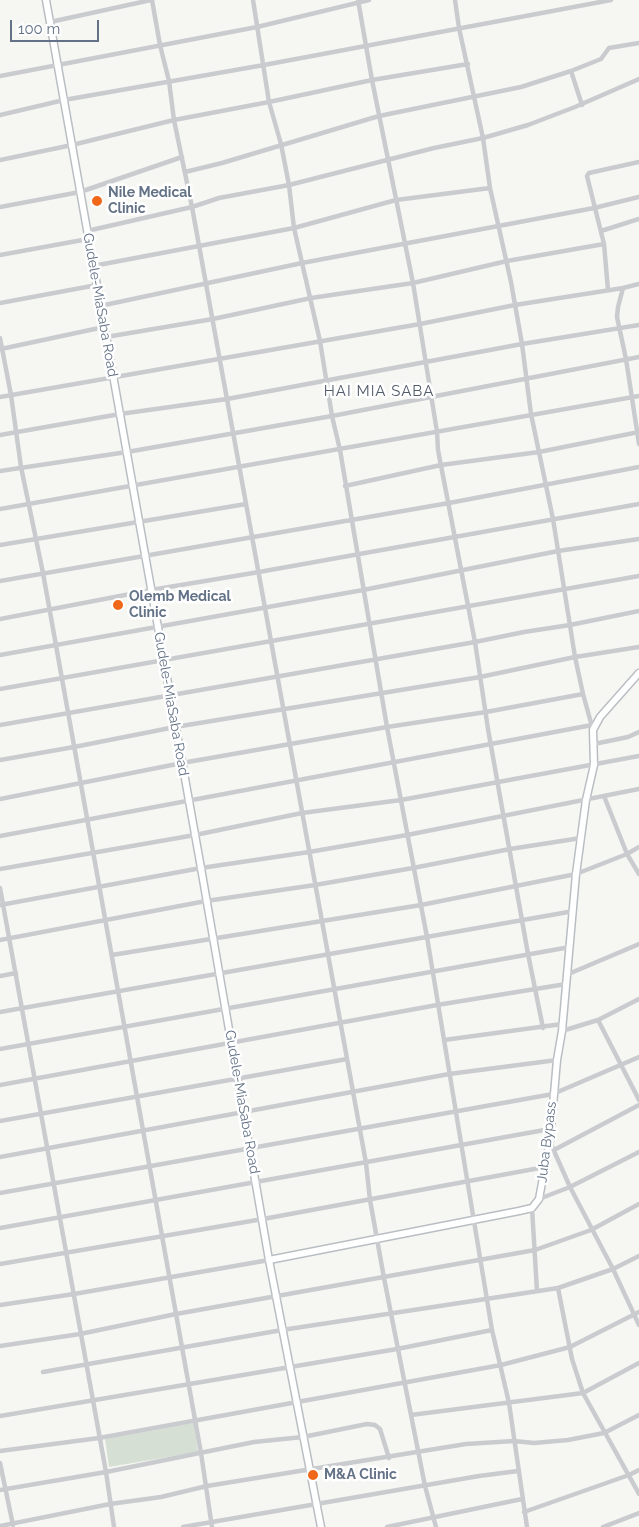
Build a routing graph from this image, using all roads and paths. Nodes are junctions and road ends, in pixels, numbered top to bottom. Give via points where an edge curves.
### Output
1 (46, 0) edge
2 (152, 0) edge
3 (253, 0) edge
4 (369, 0) edge
5 (455, 0) edge
6 (611, 0) edge
7 (359, 1) edge
8 (50, 22) junction
9 (257, 27) junction
10 (459, 28) junction
11 (639, 43) edge
12 (160, 45) junction
13 (365, 45) junction
14 (468, 64) junction
15 (58, 65) junction
16 (264, 65) junction
17 (571, 71) junction
18 (0, 76) edge
19 (639, 79) edge
20 (372, 80) junction
21 (170, 81) junction
22 (474, 97) junction
23 (64, 100) junction
24 (270, 102) junction
25 (582, 104) junction
26 (0, 115) edge
27 (379, 116) junction
28 (174, 120) junction
29 (483, 138) junction
30 (281, 144) junction
31 (72, 145) junction
32 (182, 157) junction
33 (0, 160) edge
34 (388, 160) junction
35 (639, 162) edge
36 (185, 172) junction
37 (289, 185) junction
38 (490, 188) junction
39 (80, 192) junction
40 (639, 196) edge
41 (396, 200) junction
42 (0, 207) edge
43 (192, 207) junction
44 (594, 208) junction
45 (639, 219) edge
46 (498, 227) junction
47 (294, 228) junction
48 (601, 231) junction
49 (88, 235) junction
50 (404, 243) junction
51 (604, 244) junction
52 (199, 246) junction
53 (0, 255) edge
54 (507, 261) junction
55 (302, 263) junction
56 (93, 266) junction
57 (206, 282) junction
58 (413, 283) junction
59 (639, 284) edge
60 (96, 285) junction
61 (623, 288) junction
62 (608, 290) junction
63 (311, 298) junction
64 (0, 302) edge
65 (515, 305) junction
66 (100, 306) junction
67 (213, 319) junction
68 (420, 324) junction
69 (639, 325) edge
70 (104, 327) junction
71 (618, 328) junction
72 (106, 337) junction
73 (0, 338) edge
74 (320, 341) junction
75 (522, 344) junction
76 (1, 349) edge
77 (639, 357) edge
78 (220, 358) junction
79 (626, 359) junction
80 (425, 362) junction
81 (113, 376) junction
82 (527, 378) junction
83 (326, 381) junction
84 (11, 395) junction
85 (431, 396) junction
86 (639, 396) edge
87 (0, 397) edge
88 (631, 397) junction
89 (227, 399) junction
90 (120, 414) junction
91 (531, 414) junction
92 (332, 416) junction
93 (16, 432) junction
94 (438, 432) junction
95 (638, 432) edge
96 (233, 433) junction
97 (0, 435) edge
98 (639, 444) edge
99 (340, 450) junction
100 (126, 452) junction
101 (539, 452) junction
102 (441, 465) junction
103 (21, 467) junction
104 (240, 467) junction
105 (639, 467) edge
106 (0, 471) edge
107 (546, 485) junction
108 (132, 486) junction
109 (345, 486) junction
110 (449, 503) junction
111 (28, 504) junction
112 (246, 504) junction
113 (639, 504) edge
114 (0, 509) edge
115 (553, 519) junction
116 (351, 520) junction
117 (139, 521) junction
118 (455, 536) junction
119 (252, 538) junction
120 (639, 539) edge
121 (37, 540) junction
122 (0, 545) edge
123 (558, 551) junction
124 (357, 554) junction
125 (145, 555) junction
126 (462, 571) junction
127 (259, 572) junction
128 (43, 573) junction
129 (639, 576) edge
130 (0, 581) edge
131 (564, 589) junction
132 (151, 590) junction
133 (363, 590) junction
134 (468, 606) junction
135 (265, 607) junction
136 (49, 609) junction
137 (639, 611) edge
138 (0, 619) edge
139 (369, 624) junction
140 (570, 625) junction
141 (157, 626) junction
142 (270, 641) junction
143 (474, 642) junction
144 (56, 645) junction
145 (639, 647) edge
146 (0, 654) edge
147 (375, 658) junction
148 (575, 658) junction
149 (163, 660) junction
150 (639, 673) edge
151 (277, 676) junction
152 (62, 678) junction
153 (480, 678) junction
154 (0, 689) edge
155 (382, 694) junction
156 (582, 694) junction
157 (170, 695) junction
158 (283, 709) junction
159 (68, 712) junction
160 (486, 712) junction
161 (0, 725) edge
162 (175, 727) junction
163 (387, 727) junction
164 (592, 728) junction
165 (639, 732) edge
166 (290, 744) junction
167 (594, 744) junction
168 (491, 745) junction
169 (74, 747) junction
170 (639, 756) edge
171 (0, 760) edge
172 (393, 762) junction
173 (182, 763) junction
174 (594, 765) junction
175 (296, 779) junction
176 (498, 783) junction
177 (81, 784) junction
178 (639, 788) edge
179 (604, 796) junction
180 (0, 799) edge
181 (401, 800) junction
182 (586, 800) junction
183 (188, 801) junction
184 (302, 813) junction
185 (504, 816) junction
186 (88, 820) junction
187 (194, 835) junction
188 (407, 835) junction
189 (0, 836) edge
190 (581, 838) junction
191 (639, 847) edge
192 (510, 849) junction
193 (309, 852) junction
194 (93, 853) junction
195 (627, 854) junction
196 (201, 868) junction
197 (413, 868) junction
198 (0, 870) edge
199 (576, 874) junction
200 (639, 874) edge
201 (516, 885) junction
202 (315, 886) junction
203 (99, 887) junction
204 (0, 888) edge
205 (206, 902) junction
206 (2, 905) edge
207 (420, 905) junction
208 (574, 911) junction
209 (105, 920) junction
210 (322, 920) junction
211 (522, 920) junction
212 (427, 937) junction
213 (9, 938) junction
214 (213, 938) junction
215 (0, 940) edge
216 (639, 944) edge
217 (570, 947) junction
218 (328, 954) junction
219 (528, 954) junction
220 (112, 955) junction
221 (432, 972) junction
222 (16, 973) junction
223 (219, 974) junction
224 (0, 976) edge
225 (566, 976) junction
226 (566, 984) junction
227 (535, 989) junction
228 (334, 990) junction
229 (118, 992) junction
230 (639, 999) edge
231 (437, 1006) junction
232 (22, 1009) junction
233 (225, 1009) junction
234 (0, 1012) edge
235 (598, 1020) junction
236 (339, 1024) junction
237 (124, 1027) junction
238 (542, 1028) junction
239 (562, 1028) junction
240 (444, 1040) junction
241 (29, 1044) junction
242 (232, 1044) junction
243 (0, 1049) edge
244 (639, 1057) edge
245 (347, 1059) junction
246 (557, 1060) junction
247 (130, 1062) junction
248 (621, 1066) junction
249 (448, 1074) junction
250 (35, 1079) junction
251 (238, 1079) junction
252 (0, 1085) edge
253 (353, 1092) junction
254 (553, 1094) junction
255 (137, 1097) junction
256 (639, 1100) edge
257 (639, 1105) edge
258 (244, 1112) junction
259 (455, 1112) junction
260 (42, 1114) junction
261 (0, 1121) edge
262 (360, 1129) junction
263 (550, 1129) junction
264 (143, 1130) junction
265 (550, 1140) junction
266 (460, 1146) junction
267 (48, 1148) junction
268 (250, 1148) junction
269 (554, 1150) junction
270 (639, 1152) edge
271 (0, 1157) edge
272 (366, 1163) junction
273 (149, 1166) junction
274 (545, 1167) junction
275 (256, 1182) junction
276 (467, 1182) junction
277 (54, 1183) junction
278 (570, 1187) junction
279 (0, 1193) edge
280 (539, 1199) junction
281 (156, 1200) junction
282 (370, 1200) junction
283 (639, 1204) edge
284 (532, 1208) junction
285 (60, 1218) junction
286 (263, 1219) junction
287 (474, 1219) junction
288 (0, 1228) edge
289 (592, 1230) junction
290 (162, 1236) junction
291 (376, 1238) junction
292 (535, 1250) junction
293 (66, 1253) junction
294 (639, 1256) edge
295 (269, 1260) junction
296 (480, 1260) junction
297 (0, 1264) edge
298 (613, 1269) junction
299 (169, 1278) junction
300 (384, 1278) junction
301 (558, 1288) junction
302 (536, 1291) junction
303 (74, 1294) junction
304 (276, 1298) junction
305 (488, 1298) junction
306 (0, 1305) edge
307 (639, 1312) edge
308 (390, 1313) junction
309 (176, 1314) junction
310 (634, 1315) junction
311 (639, 1326) edge
312 (282, 1330) junction
313 (492, 1330) junction
314 (80, 1334) junction
315 (0, 1346) edge
316 (570, 1347) junction
317 (181, 1348) junction
318 (397, 1349) junction
319 (639, 1363) edge
320 (86, 1364) junction
321 (501, 1365) junction
322 (290, 1367) junction
323 (43, 1372) dead end
324 (404, 1382) junction
325 (188, 1384) junction
326 (583, 1393) junction
327 (92, 1401) junction
328 (296, 1402) junction
329 (508, 1402) junction
330 (412, 1415) junction
331 (639, 1415) edge
332 (0, 1416) edge
333 (195, 1420) junction
334 (604, 1433) junction
335 (303, 1436) junction
336 (99, 1438) junction
337 (514, 1441) junction
338 (0, 1451) edge
339 (420, 1452) junction
340 (201, 1453) junction
341 (389, 1458) junction
342 (0, 1463) edge
343 (639, 1470) edge
344 (310, 1471) junction
345 (518, 1471) junction
346 (106, 1472) junction
347 (629, 1475) junction
348 (207, 1486) junction
349 (425, 1486) junction
350 (6, 1489) junction
351 (0, 1490) edge
352 (639, 1494) edge
353 (522, 1499) junction
354 (110, 1504) junction
355 (317, 1505) junction
356 (524, 1512) junction
357 (639, 1513) edge
358 (434, 1518) junction
359 (212, 1525) edge
360 (0, 1526) edge
361 (13, 1526) edge
362 (114, 1527) edge
363 (184, 1527) edge
364 (321, 1527) edge
365 (388, 1527) edge
366 (436, 1527) edge
367 (527, 1527) edge
368 (603, 1527) edge

1 - 8 main road, Gudele-MiaSaba Road
2 - 8 street
2 - 12 street
3 - 9 street
4 - 7 street
5 - 10 street
6 - 10 street
7 - 9 street
7 - 13 street
8 - 15 main road, Gudele-MiaSaba Road
9 - 12 street
9 - 16 street
10 - 13 street
10 - 14 street
11 - 17 street via 609,48 601,59
12 - 15 street
12 - 21 street
13 - 16 street
13 - 20 street
14 - 20 street
14 - 22 street
15 - 18 street
15 - 23 main road, Gudele-MiaSaba Road
16 - 21 street
16 - 24 street
17 - 22 street via 521,87
17 - 25 street
19 - 25 street
20 - 24 street
20 - 27 street
21 - 23 street
21 - 28 street
22 - 27 street
22 - 29 street
23 - 26 street
23 - 31 main road, Gudele-MiaSaba Road
24 - 28 street
24 - 30 street
25 - 29 street
27 - 30 street
27 - 34 street
28 - 31 street
28 - 32 street
29 - 34 street
29 - 38 street
30 - 36 street
30 - 37 street
31 - 33 street
31 - 39 main road, Gudele-MiaSaba Road
32 - 36 street
32 - 39 street
34 - 37 street
34 - 41 street
35 - 44 street via 587,174
36 - 43 street
37 - 43 street via 219,198
37 - 47 street
38 - 41 street
38 - 46 street
39 - 42 street
39 - 49 main road, Gudele-MiaSaba Road
40 - 44 street
41 - 47 street
41 - 50 street
43 - 49 street
43 - 52 street
44 - 46 street
44 - 48 street
45 - 48 street
46 - 50 street
46 - 54 street
47 - 52 street
47 - 55 street
48 - 51 street
49 - 53 street
49 - 56 main road, Gudele-MiaSaba Road
50 - 55 street
50 - 58 street
51 - 54 street
51 - 62 street
52 - 56 street
52 - 57 street
54 - 58 street
54 - 65 street
55 - 57 street
55 - 63 street
56 - 60 main road, Gudele-MiaSaba Road
57 - 66 street
57 - 67 street
58 - 63 street
58 - 68 street
59 - 61 street
60 - 64 street
60 - 66 main road, Gudele-MiaSaba Road
61 - 62 street
61 - 71 street via 618,307
62 - 65 street
63 - 67 street
63 - 74 street
65 - 68 street
65 - 75 street
66 - 70 main road, Gudele-MiaSaba Road
67 - 72 street
67 - 78 street
68 - 74 street
68 - 80 street
69 - 71 street
70 - 72 main road, Gudele-MiaSaba Road
70 - 76 street
71 - 75 street
71 - 79 street
72 - 81 main road, Gudele-MiaSaba Road
73 - 76 street
74 - 78 street
74 - 83 street
75 - 80 street
75 - 82 street
76 - 84 street
77 - 79 street
78 - 81 street
78 - 89 street
79 - 82 street
79 - 88 street
80 - 83 street
80 - 85 street
81 - 84 street
81 - 90 main road, Gudele-MiaSaba Road
82 - 85 street
82 - 91 street
83 - 89 street
83 - 92 street
84 - 87 street
84 - 93 street
85 - 92 street
85 - 94 street
86 - 88 street
88 - 91 street
88 - 95 street
89 - 90 street
89 - 96 street
90 - 93 street
90 - 100 main road, Gudele-MiaSaba Road
91 - 94 street
91 - 101 street
92 - 96 street
92 - 99 street
93 - 97 street
93 - 103 street
94 - 99 street
94 - 102 street
95 - 98 street
95 - 101 street
96 - 100 street
96 - 104 street
99 - 104 street
99 - 109 street
100 - 103 street
100 - 108 main road, Gudele-MiaSaba Road
101 - 102 street
101 - 107 street
102 - 109 street
102 - 110 street
103 - 106 street
103 - 111 street
104 - 108 street
104 - 112 street
105 - 107 street
107 - 110 street
107 - 115 street
108 - 111 street
108 - 117 main road, Gudele-MiaSaba Road
109 - 116 street
110 - 116 street
110 - 118 street
111 - 114 street
111 - 121 street
112 - 117 street
112 - 119 street
113 - 115 street
115 - 118 street
115 - 123 street
116 - 119 street
116 - 124 street
117 - 121 street
117 - 125 main road, Gudele-MiaSaba Road
118 - 124 street
118 - 126 street
119 - 125 street
119 - 127 street
120 - 123 street
121 - 122 street
121 - 128 street
123 - 126 street
123 - 131 street
124 - 127 street
124 - 133 street
125 - 128 street
125 - 132 main road, Gudele-MiaSaba Road
126 - 133 street
126 - 134 street
127 - 132 street
127 - 135 street
128 - 130 street
128 - 136 street
129 - 131 street
131 - 134 street
131 - 140 street
132 - 136 street
132 - 141 main road, Gudele-MiaSaba Road
133 - 135 street
133 - 139 street
134 - 139 street
134 - 143 street
135 - 141 street
135 - 142 street
136 - 138 street
136 - 144 street
137 - 140 street
139 - 142 street
139 - 147 street
140 - 143 street
140 - 148 street
141 - 144 street
141 - 149 main road, Gudele-MiaSaba Road
142 - 149 street
142 - 151 street
143 - 147 street
143 - 153 street
144 - 146 street
144 - 152 street
145 - 148 street
147 - 151 street
147 - 155 street
148 - 153 street
148 - 156 street
149 - 152 street
149 - 157 main road, Gudele-MiaSaba Road
150 - 164 main road
151 - 157 street
151 - 158 street
152 - 154 street
152 - 159 street
153 - 155 street
153 - 160 street
155 - 158 street
155 - 163 street
156 - 160 street
156 - 164 street
157 - 159 street
157 - 162 main road, Gudele-MiaSaba Road
158 - 162 street
158 - 166 street
159 - 161 street
159 - 169 street
160 - 163 street
160 - 168 street
162 - 169 street
162 - 173 main road, Gudele-MiaSaba Road
163 - 166 street
163 - 172 street
164 - 167 main road, Juba Bypass
164 - 168 street
165 - 167 street
166 - 173 street
166 - 175 street
167 - 174 main road, Juba Bypass
168 - 172 street
168 - 176 street
169 - 171 street
169 - 177 street
170 - 174 street
172 - 175 street
172 - 181 street
173 - 177 street
173 - 183 main road, Gudele-MiaSaba Road
174 - 176 street
174 - 182 main road, Juba Bypass
175 - 183 street
175 - 184 street
176 - 181 street
176 - 185 street
177 - 180 street
177 - 186 street
178 - 179 street
179 - 182 street
179 - 195 street
181 - 184 street
181 - 188 street
182 - 185 street
182 - 190 main road, Juba Bypass
183 - 186 street
183 - 187 main road, Gudele-MiaSaba Road
184 - 187 street
184 - 193 street
185 - 188 street
185 - 192 street
186 - 189 street
186 - 194 street
187 - 194 street
187 - 196 main road, Gudele-MiaSaba Road
188 - 193 street
188 - 197 street
190 - 192 street
190 - 199 main road, Juba Bypass
191 - 195 street
192 - 197 street
192 - 201 street
193 - 196 street
193 - 202 street
194 - 198 street
194 - 203 street
195 - 199 street
195 - 200 street
196 - 203 street
196 - 205 main road, Gudele-MiaSaba Road
197 - 202 street
197 - 207 street
199 - 201 street
199 - 208 main road, Juba Bypass
201 - 207 street
201 - 211 street
202 - 205 street
202 - 210 street
203 - 206 street
203 - 209 street
204 - 206 street
205 - 209 street
205 - 214 main road, Gudele-MiaSaba Road
206 - 213 street
207 - 210 street
207 - 212 street
208 - 211 street
208 - 217 main road, Juba Bypass
209 - 213 street
209 - 220 street
210 - 214 street
210 - 218 street
211 - 212 street
211 - 219 street
212 - 218 street
212 - 221 street
213 - 215 street
213 - 222 street
214 - 220 street
214 - 223 main road, Gudele-MiaSaba Road
216 - 225 street
217 - 219 street
217 - 225 main road, Juba Bypass
218 - 223 street
218 - 228 street
219 - 221 street
219 - 227 street
220 - 229 street
221 - 228 street
221 - 231 street
222 - 224 street
222 - 232 street
223 - 229 street
223 - 233 main road, Gudele-MiaSaba Road
225 - 226 main road, Juba Bypass
226 - 227 street
226 - 239 main road, Juba Bypass
227 - 231 street
227 - 238 street
228 - 233 street
228 - 236 street
229 - 232 street
229 - 237 street
230 - 235 street
231 - 236 street
231 - 240 street
232 - 234 street
232 - 241 street
233 - 237 street
233 - 242 main road, Gudele-MiaSaba Road
235 - 239 street
235 - 248 street
236 - 242 street
236 - 245 street
237 - 241 street
237 - 247 street
238 - 239 street
238 - 240 street
239 - 246 main road, Juba Bypass
240 - 249 street
241 - 243 street
241 - 250 street
242 - 247 street
242 - 251 main road, Gudele-MiaSaba Road
244 - 248 street
245 - 251 street
245 - 253 street
246 - 249 street
246 - 254 main road, Juba Bypass
247 - 250 street
247 - 255 street
248 - 254 street
248 - 256 street
249 - 253 street
249 - 259 street
250 - 252 street
250 - 260 street
251 - 255 street
251 - 258 main road, Gudele-MiaSaba Road
253 - 258 street
253 - 262 street
254 - 259 street
254 - 263 main road, Juba Bypass
255 - 260 street
255 - 264 street
257 - 269 street
258 - 264 street
258 - 268 main road, Gudele-MiaSaba Road
259 - 262 street
259 - 266 street
260 - 261 street
260 - 267 street
262 - 268 street
262 - 272 street
263 - 265 main road, Juba Bypass
263 - 266 street
264 - 267 street
264 - 273 street
265 - 269 street
265 - 274 main road, Juba Bypass
266 - 272 street
266 - 276 street
267 - 271 street
267 - 277 street
268 - 273 street
268 - 275 main road, Gudele-MiaSaba Road
269 - 278 street
270 - 278 street
272 - 275 street
272 - 282 street
273 - 277 street
273 - 281 street
274 - 276 street
274 - 280 main road, Juba Bypass
275 - 281 street
275 - 286 main road, Gudele-MiaSaba Road
276 - 282 street
276 - 287 street
277 - 279 street
277 - 285 street
278 - 280 street
278 - 289 street
280 - 284 main road, Juba Bypass
281 - 285 street
281 - 290 street
282 - 286 street
282 - 291 street
283 - 289 street
284 - 287 main road
284 - 292 street
285 - 288 street
285 - 293 street
286 - 290 street
286 - 295 main road, Gudele-MiaSaba Road
287 - 291 main road
287 - 296 street
289 - 292 street
289 - 298 street
290 - 293 street
290 - 299 street
291 - 295 main road
291 - 300 street
292 - 296 street
292 - 302 street
293 - 297 street
293 - 303 street
294 - 298 street
295 - 299 street
295 - 304 main road
296 - 300 street
296 - 305 street
298 - 301 street
298 - 310 street
299 - 303 street
299 - 309 street
300 - 304 street
300 - 308 street
301 - 302 street
301 - 316 street
302 - 305 street
303 - 306 street
303 - 314 street
304 - 309 street
304 - 312 main road
305 - 308 street
305 - 313 street
307 - 310 street
308 - 312 street
308 - 318 street
309 - 314 street
309 - 317 street
310 - 311 street
310 - 316 street
312 - 317 street
312 - 322 main road
313 - 318 street
313 - 321 street
314 - 315 street
314 - 320 street
316 - 321 street
316 - 326 street
317 - 320 street
317 - 325 street
318 - 322 street
318 - 324 street
319 - 326 street
320 - 323 street
320 - 327 street
321 - 324 street
321 - 329 street
322 - 325 street
322 - 328 main road
324 - 328 street
324 - 330 street
325 - 327 street
325 - 333 street
326 - 329 street
326 - 334 street
327 - 332 street
327 - 336 street
328 - 333 street
328 - 335 main road
329 - 330 street
329 - 337 street
330 - 339 street
331 - 334 street
333 - 336 street
333 - 340 street
334 - 337 street via 568,1440
334 - 347 street
335 - 340 street
335 - 341 street via 375,1424 380,1429
335 - 344 main road
336 - 338 street
336 - 346 street
337 - 339 street via 466,1444
337 - 345 street
339 - 341 street
339 - 349 street
340 - 346 street
340 - 348 street
341 - 344 street
342 - 350 street
343 - 347 street
344 - 348 street
344 - 355 main road
345 - 349 street
345 - 353 street
346 - 350 street
346 - 354 street
347 - 352 street
347 - 356 street
348 - 354 street
348 - 359 street
349 - 355 street
349 - 358 street
350 - 351 street
350 - 361 street
353 - 356 street
353 - 358 street
354 - 361 street
354 - 362 street
355 - 359 street
355 - 364 main road
356 - 367 street
357 - 368 street
358 - 365 street
358 - 366 street
359 - 363 street
360 - 361 street

